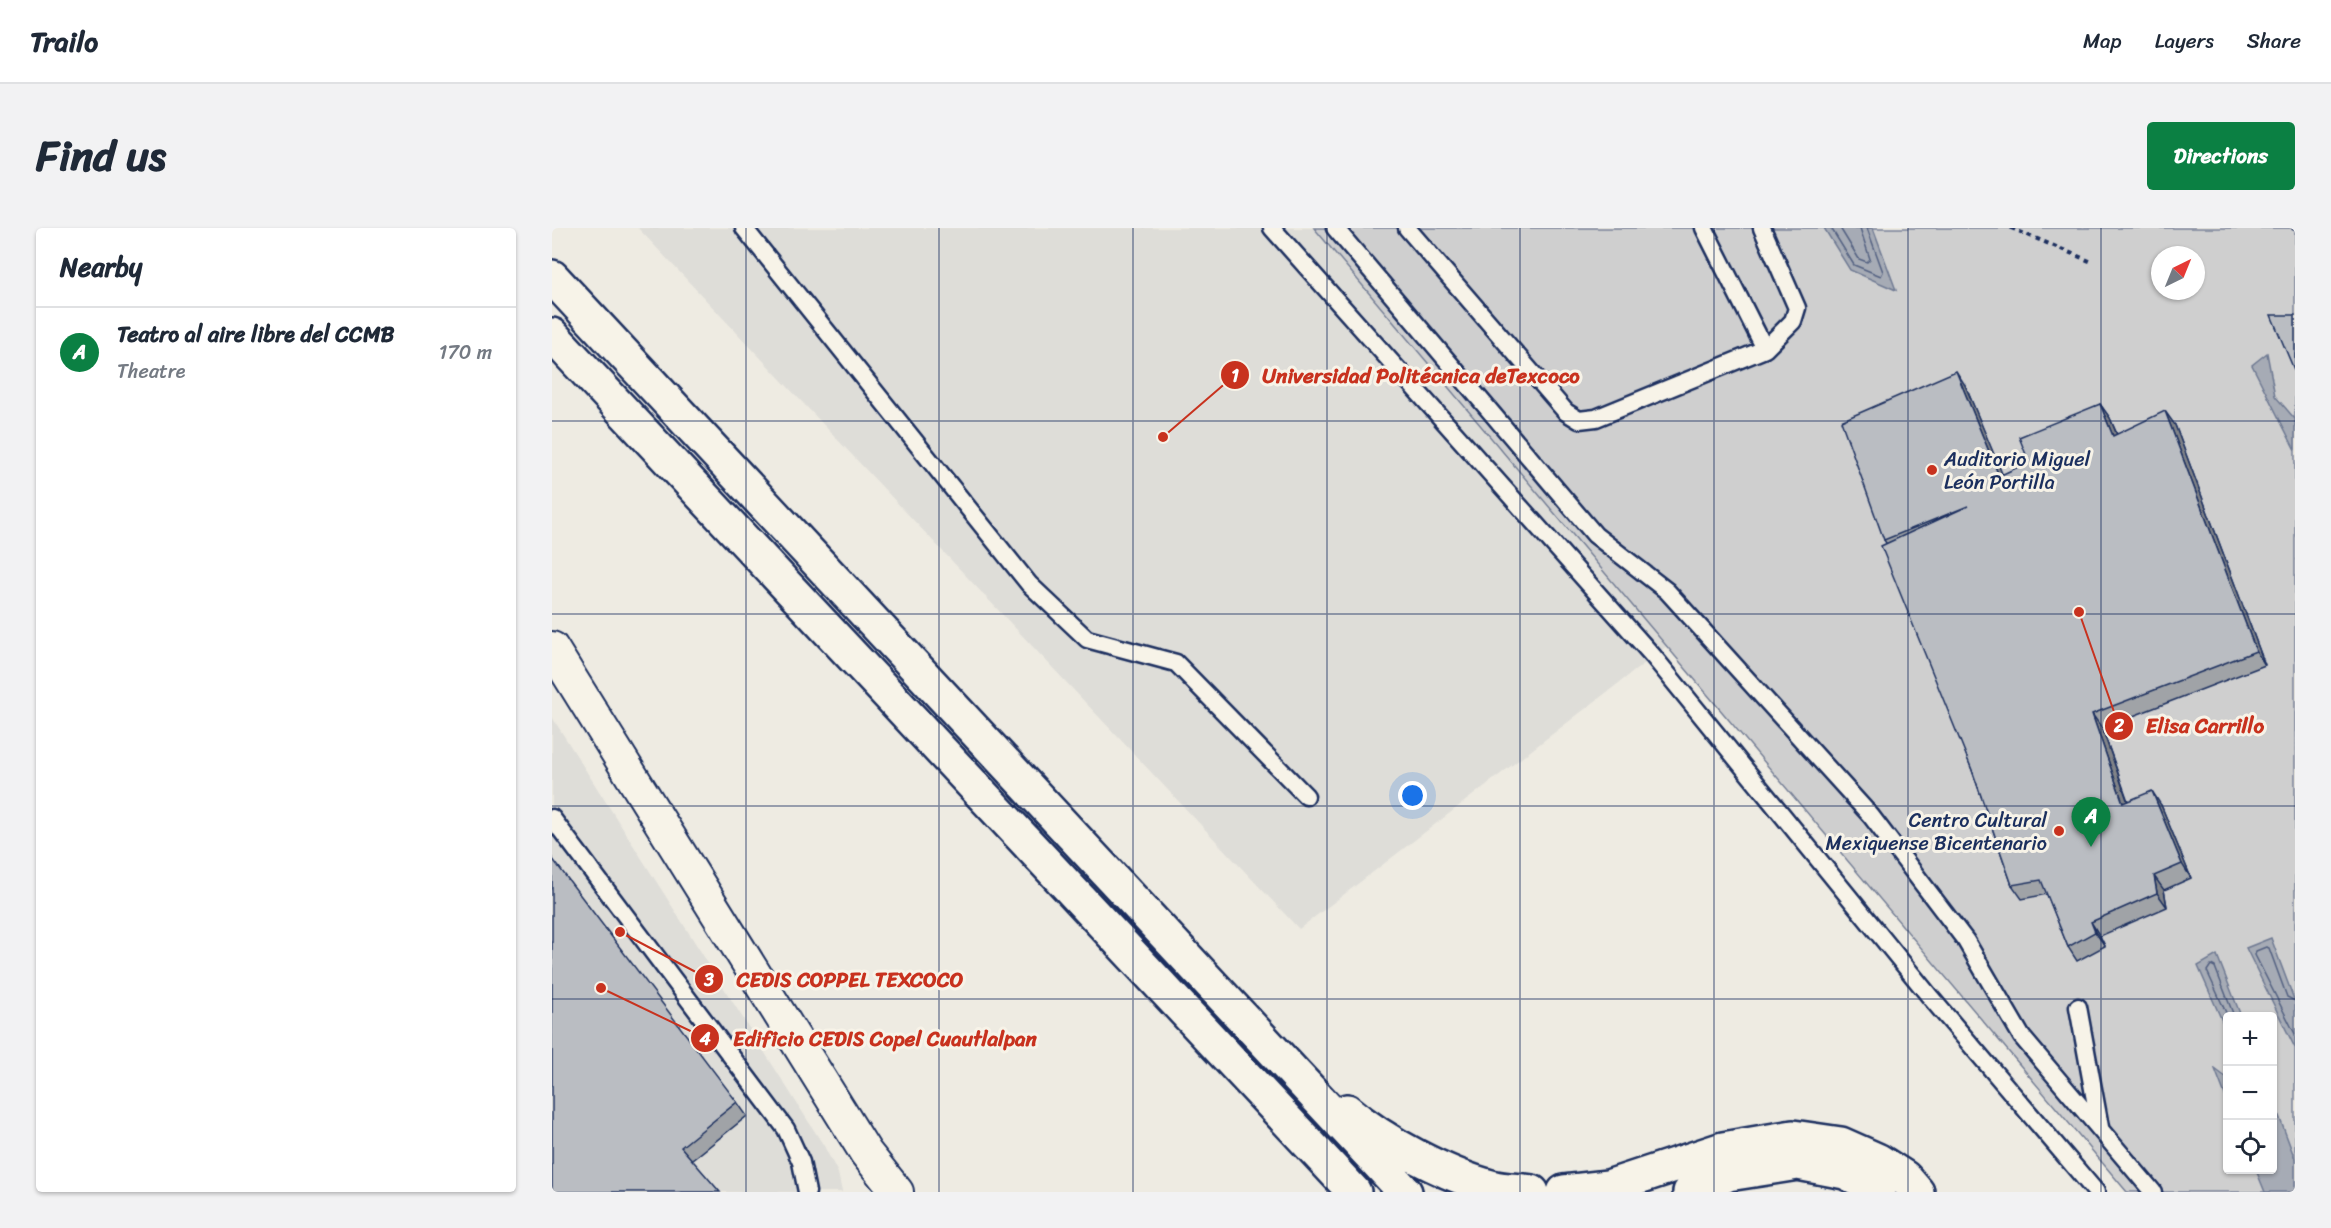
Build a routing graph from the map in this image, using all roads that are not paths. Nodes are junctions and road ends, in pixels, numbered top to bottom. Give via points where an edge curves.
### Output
1 (744, 228) edge
2 (1272, 228) edge
3 (1335, 228) edge
4 (1407, 228) edge
5 (1704, 228) edge
6 (1762, 228) edge
7 (552, 277) edge
8 (552, 335) edge
9 (1765, 349) junction
10 (552, 648) edge
11 (1306, 796) dead end
12 (552, 818) edge
13 (2078, 1007) dead end
14 (1244, 1021) junction
15 (1210, 1039) junction
16 (2100, 1129) junction
17 (807, 1192) edge
18 (897, 1192) edge
19 (1322, 1192) edge
20 (1354, 1192) edge
21 (1405, 1192) edge
22 (1532, 1192) edge
23 (1564, 1192) edge
24 (1690, 1192) edge
25 (1879, 1192) edge
26 (1917, 1192) edge
27 (2096, 1192) edge
28 (2153, 1192) edge

1 - 11 lane via 1029,584 1087,639 1176,663
2 - 27 lane via 1653,656 1931,998
3 - 16 lane via 1595,535 1667,591 1871,816 1966,941 2022,1037
4 - 9 lane via 1566,412 1579,420 1596,418
5 - 9 lane
6 - 9 lane via 1797,308 1793,321
7 - 14 highway
8 - 15 highway
10 - 18 street via 866,1153
12 - 17 lane via 786,1129 801,1162
13 - 16 lane
14 - 21 highway
14 - 22 highway via 1361,1122 1430,1164 1492,1187
15 - 19 highway
15 - 20 highway
16 - 28 lane
23 - 26 highway via 1608,1187 1723,1149 1793,1137 1840,1144 1859,1152 1905,1178
24 - 25 highway via 1728,1174 1798,1163 1845,1172

